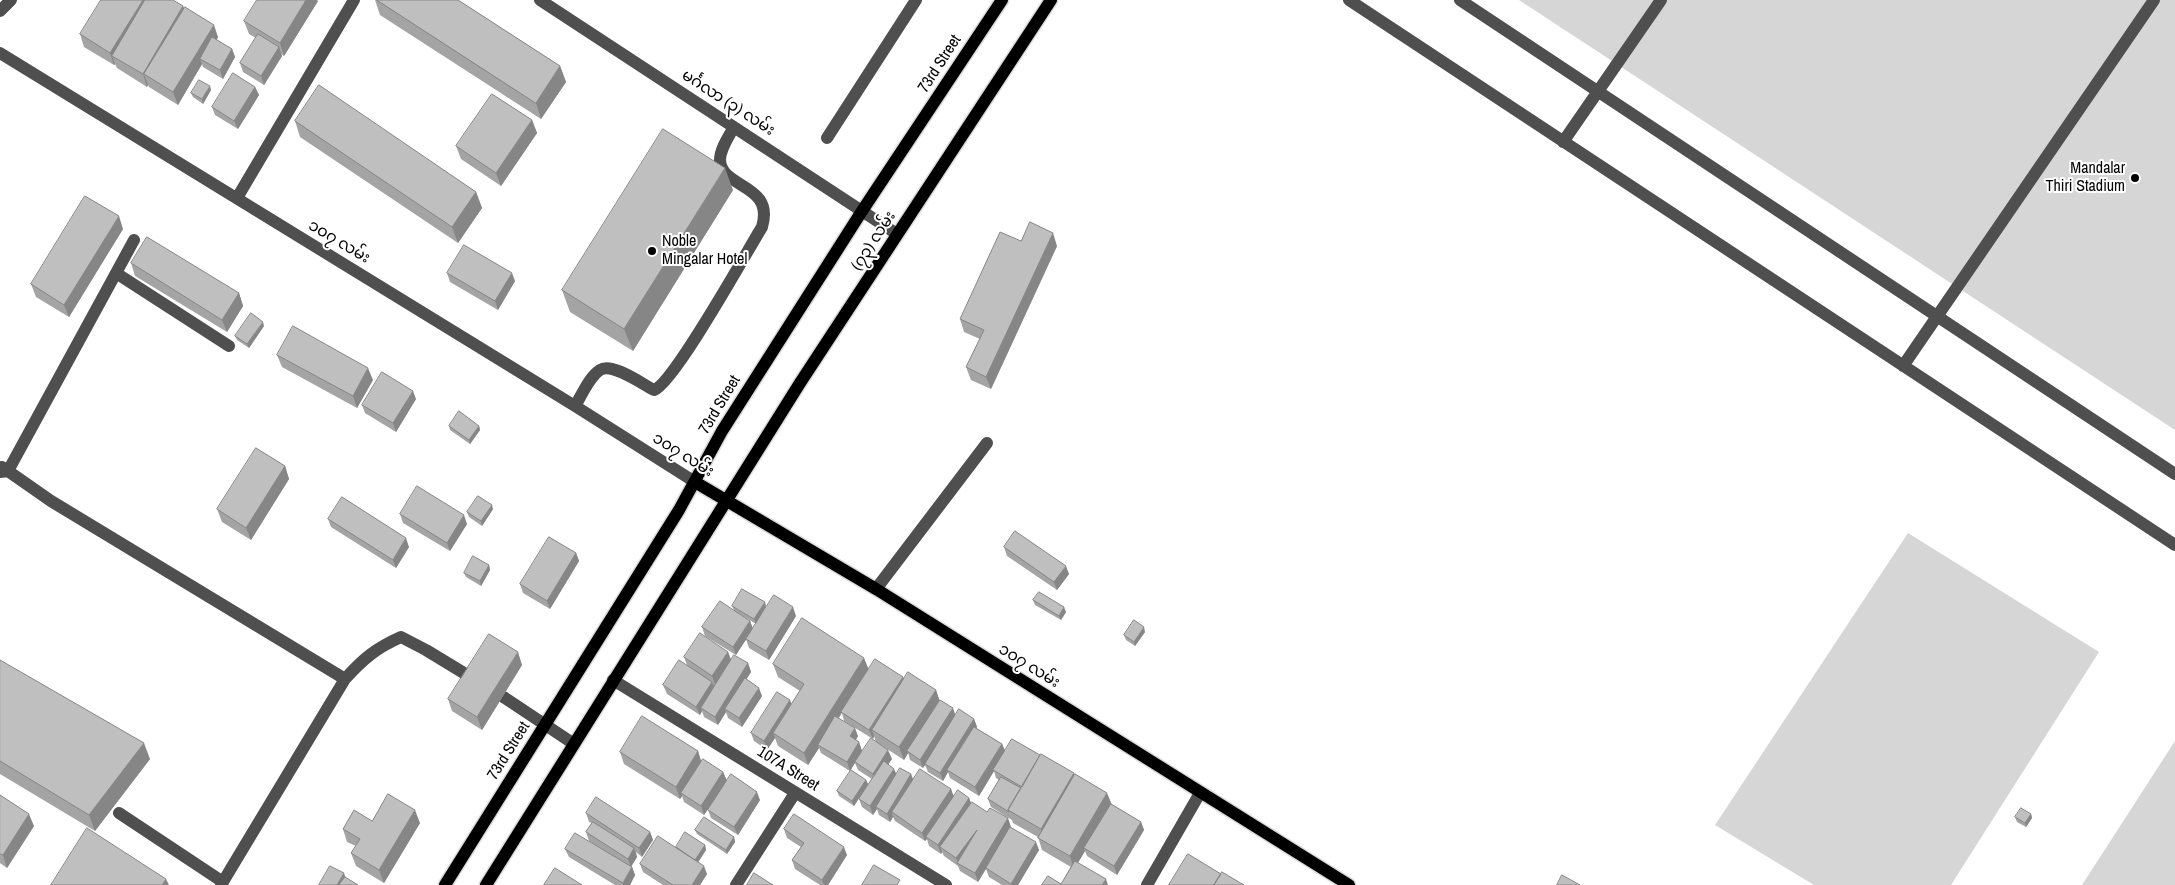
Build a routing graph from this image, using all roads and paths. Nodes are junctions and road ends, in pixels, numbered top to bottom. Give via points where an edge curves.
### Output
1 (11, 0) edge
2 (354, 0) edge
3 (540, 0) edge
4 (916, 0) edge
5 (1002, 0) edge
6 (1051, 0) edge
7 (1349, 0) edge
8 (1460, 0) edge
9 (1661, 0) edge
10 (2154, 0) edge
11 (0, 11) edge
12 (0, 53) edge
13 (1599, 90) junction
14 (734, 127) junction
15 (827, 138) dead end
16 (1563, 142) junction
17 (237, 198) junction
18 (862, 211) junction
19 (897, 234) junction
20 (134, 240) dead end
21 (116, 273) junction
22 (1938, 315) junction
23 (229, 346) dead end
24 (1903, 366) junction
25 (575, 406) junction
26 (987, 443) dead end
27 (2, 470) edge
28 (2175, 474) edge
29 (695, 482) junction
30 (727, 501) junction
31 (2175, 545) edge
32 (876, 589) junction
33 (345, 679) junction
34 (613, 680) junction
35 (544, 726) junction
36 (574, 744) junction
37 (795, 793) junction
38 (1200, 793) junction
39 (119, 813) dead end
40 (222, 883) edge
41 (942, 884) edge
42 (446, 885) edge
43 (486, 885) edge
44 (736, 885) edge
45 (1147, 885) edge
46 (1349, 885) edge

1 - 11 street
2 - 17 street
3 - 14 street, မင်္ဂလာ (၃) လမ်း
4 - 15 street
5 - 18 main road, 73rd Street
6 - 19 main road, (၇၃) လမ်း
7 - 16 street
8 - 13 street
9 - 13 street
10 - 22 street
12 - 17 street, ၁၀၇ လမ်း
13 - 16 street
13 - 22 street
14 - 18 street, မင်္ဂလာ (၃) လမ်း
14 - 25 street via 724,145 720,159 722,168 763,202 766,215 762,228 672,374 660,388 654,390 617,369 607,368 593,378
16 - 24 street
17 - 25 street, ၁၀၇ လမ်း
18 - 19 street, မင်္ဂလာ (၃) လမ်း
18 - 29 main road, 73rd Street via 722,431
19 - 30 main road, (၇၃) လမ်း
20 - 21 street
21 - 23 street
21 - 27 street
22 - 24 street
22 - 28 street
24 - 31 street
25 - 29 street, ၁၀၇ လမ်း
26 - 32 street
27 - 33 street
29 - 30 main road, ၁၀၇ လမ်း
29 - 35 main road, 73rd Street
30 - 32 main road, ၁၀၇ လမ်း
30 - 34 main road
32 - 38 main road, ၁၀၇ လမ်း
33 - 35 street via 364,657 401,637 505,698
33 - 40 street
34 - 36 main road
34 - 37 street, 107A Street
35 - 36 street
35 - 42 main road, 73rd Street
36 - 43 main road
37 - 41 street, 107A Street
37 - 44 street
38 - 45 street
38 - 46 main road, ၁၀၇ လမ်း
39 - 40 street

